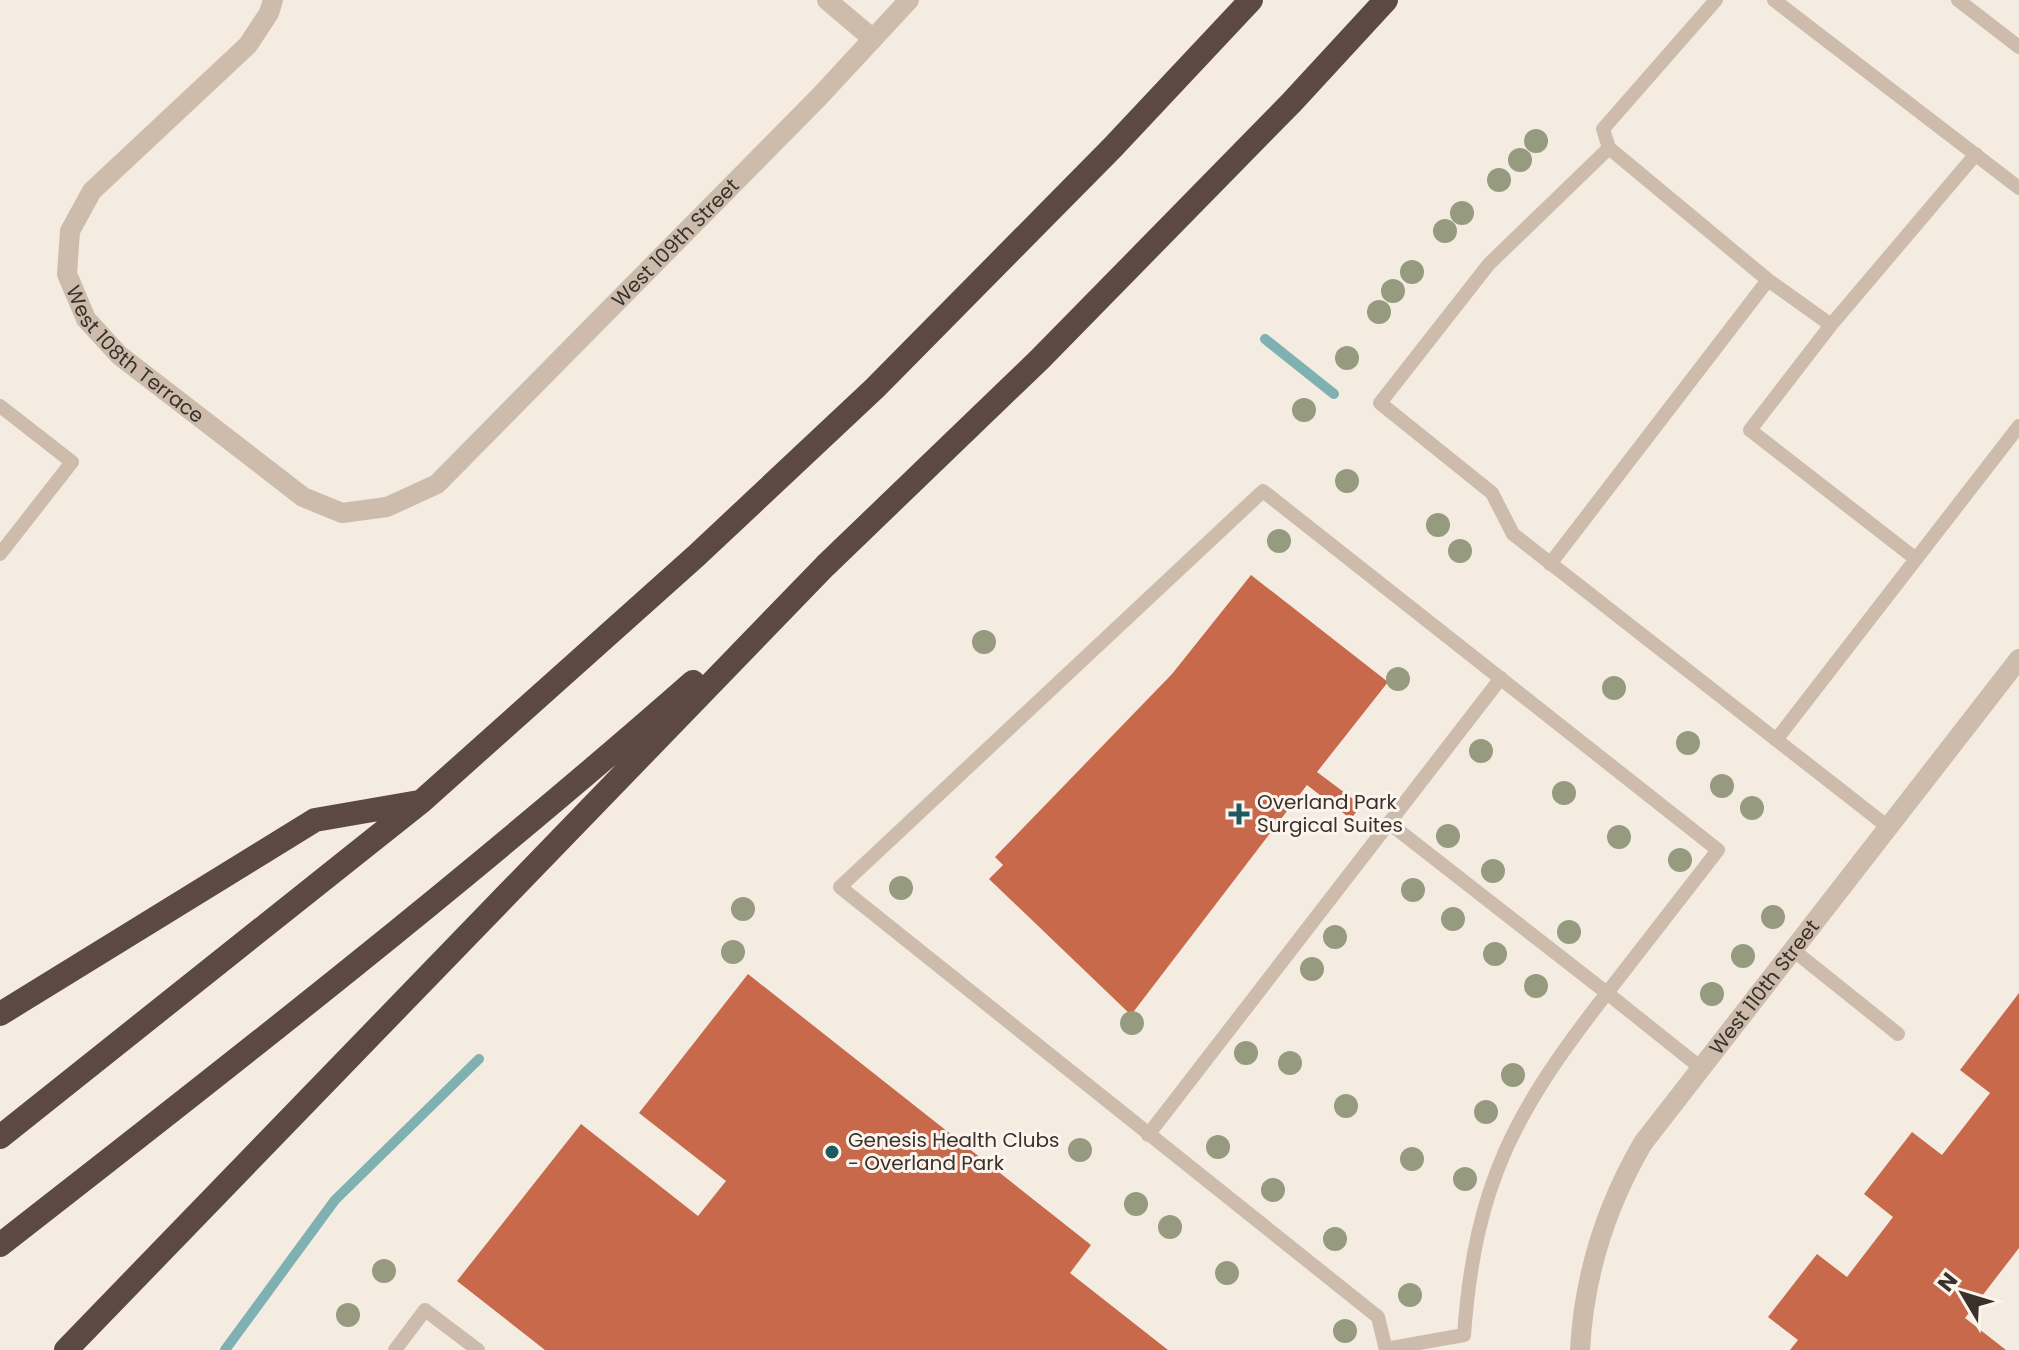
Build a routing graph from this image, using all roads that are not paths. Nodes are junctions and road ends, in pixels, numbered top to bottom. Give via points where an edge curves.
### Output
1 (273, 0) edge
2 (827, 0) edge
3 (909, 0) edge
4 (1251, 0) edge
5 (1386, 0) edge
6 (1716, 0) edge
7 (1774, 0) edge
8 (1958, 0) edge
9 (873, 39) junction
10 (2019, 47) edge
11 (1609, 148) junction
12 (1976, 154) junction
13 (2019, 188) edge
14 (1768, 280) junction
15 (1831, 325) junction
16 (0, 406) edge
17 (2019, 426) edge
18 (437, 484) joint
19 (0, 554) edge
20 (1916, 559) junction
21 (1550, 564) junction
22 (825, 566) junction
23 (2017, 666) edge
24 (1501, 678) junction
25 (1776, 740) junction
26 (422, 801) junction
27 (1389, 823) junction
28 (1888, 827) junction
29 (1793, 950) junction
30 (1607, 993) junction
31 (0, 1014) edge
32 (1898, 1034) dead end
33 (1701, 1068) junction
34 (1148, 1135) junction
35 (0, 1137) edge
36 (0, 1245) edge
37 (1386, 1349) edge
38 (66, 1350) edge
39 (395, 1350) edge
40 (478, 1350) edge
41 (1580, 1350) edge

1 - 18 street, West 108th Terrace via 248,45 92,191 70,231 67,274 86,319 119,355 303,497 342,513 387,507
2 - 9 street
3 - 9 street, West 109th Street
4 - 26 highway via 875,388
5 - 22 highway via 1040,359
6 - 11 lane via 1603,129
7 - 12 lane
8 - 10 lane
9 - 18 street, West 109th Street
11 - 14 lane
11 - 21 lane via 1489,264 1380,403 1492,493 1513,534
12 - 13 lane
12 - 15 lane
14 - 15 lane
14 - 21 lane
15 - 20 lane via 1750,430
16 - 19 lane via 72,462
17 - 20 lane
20 - 25 lane
21 - 25 lane
22 - 36 highway via 546,809
22 - 38 highway
23 - 28 street, West 110th Street
24 - 27 lane
24 - 30 lane via 1718,850
24 - 34 lane via 1263,491 840,887
25 - 28 lane
26 - 31 highway via 315,820
26 - 35 highway
27 - 30 lane
27 - 34 lane
28 - 29 street, West 110th Street
29 - 32 lane
29 - 33 street, West 110th Street
30 - 33 lane
30 - 37 lane via 1540,1082 1509,1138 1477,1230 1464,1335
33 - 41 street, West 110th Street via 1643,1143 1620,1183 1595,1248
34 - 37 lane via 1378,1317
39 - 40 lane via 425,1310

